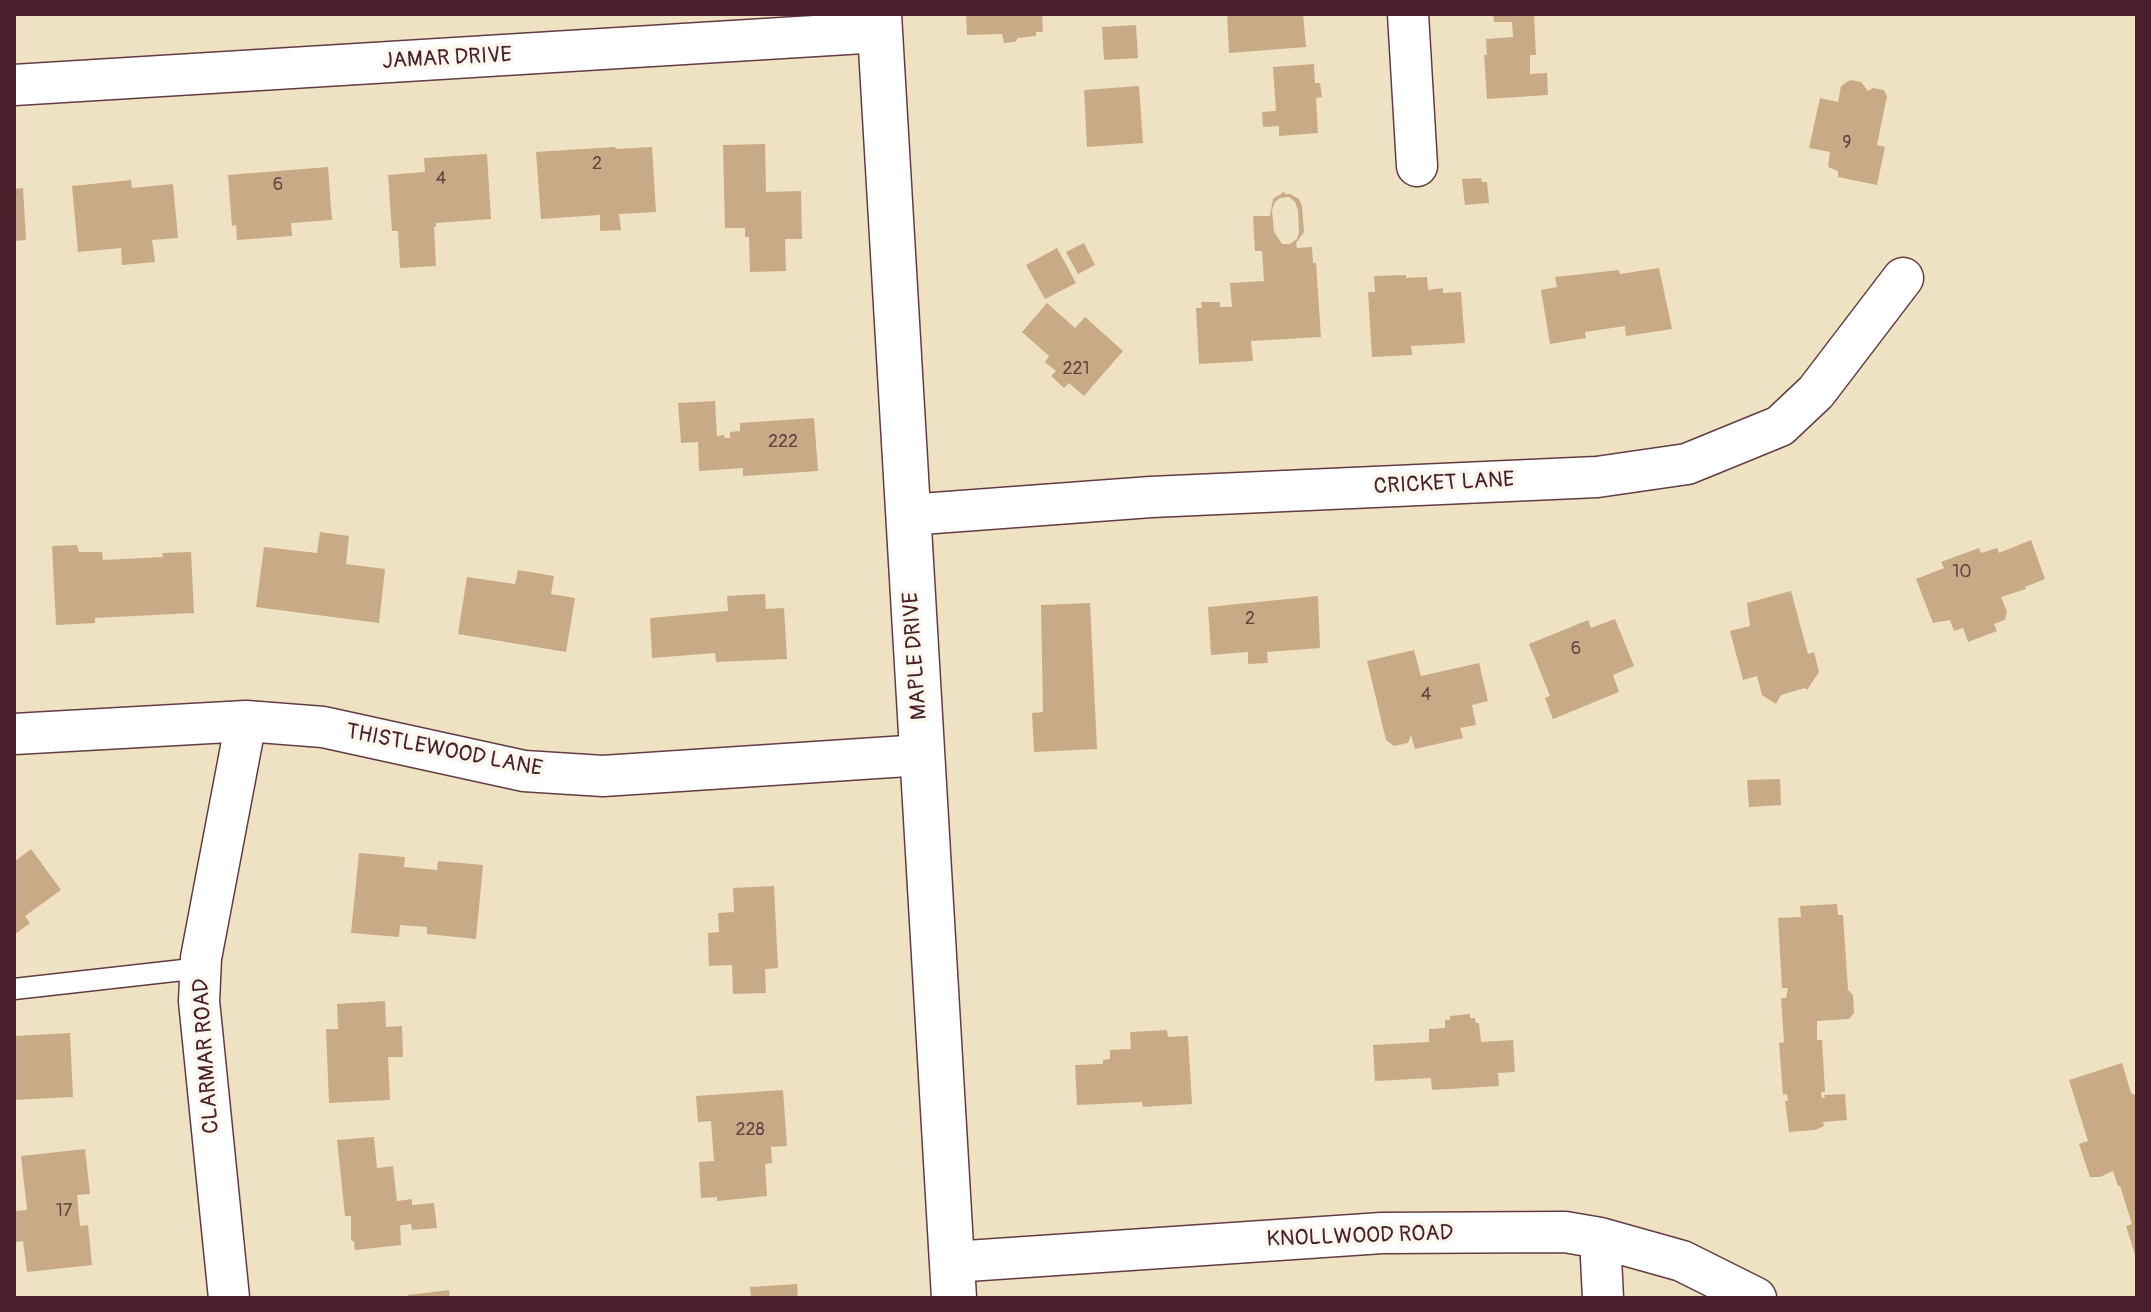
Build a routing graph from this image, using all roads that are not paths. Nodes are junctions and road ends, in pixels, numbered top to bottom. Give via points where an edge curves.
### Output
1 (1408, 14) edge
2 (880, 23) edge
3 (14, 85) edge
4 (1417, 166) dead end
5 (1903, 278) dead end
6 (907, 515) junction
7 (246, 721) junction
8 (14, 734) edge
9 (922, 755) junction
10 (201, 968) junction
11 (14, 989) edge
12 (1600, 1238) junction
13 (953, 1280) edge
14 (229, 1298) edge
15 (1603, 1298) edge
16 (1756, 1298) edge

1 - 4 street
2 - 3 street, JAMAR DRIVE
2 - 6 street, MAPLE DRIVE
5 - 6 street, CRICKET LANE via 1816,392 1780,426 1687,464 1597,477 1151,497
6 - 9 street, MAPLE DRIVE
7 - 8 street, THISTLEWOOD LANE
7 - 9 street, THISTLEWOOD LANE via 323,727 524,771 603,776
7 - 10 street, CLARMAR ROAD
9 - 13 street, MAPLE DRIVE
10 - 11 lane
10 - 14 street, CLARMAR ROAD via 199,1001
12 - 13 street, KNOLLWOOD ROAD via 1565,1232 1382,1233
12 - 15 street
12 - 16 street, KNOLLWOOD ROAD via 1682,1261

